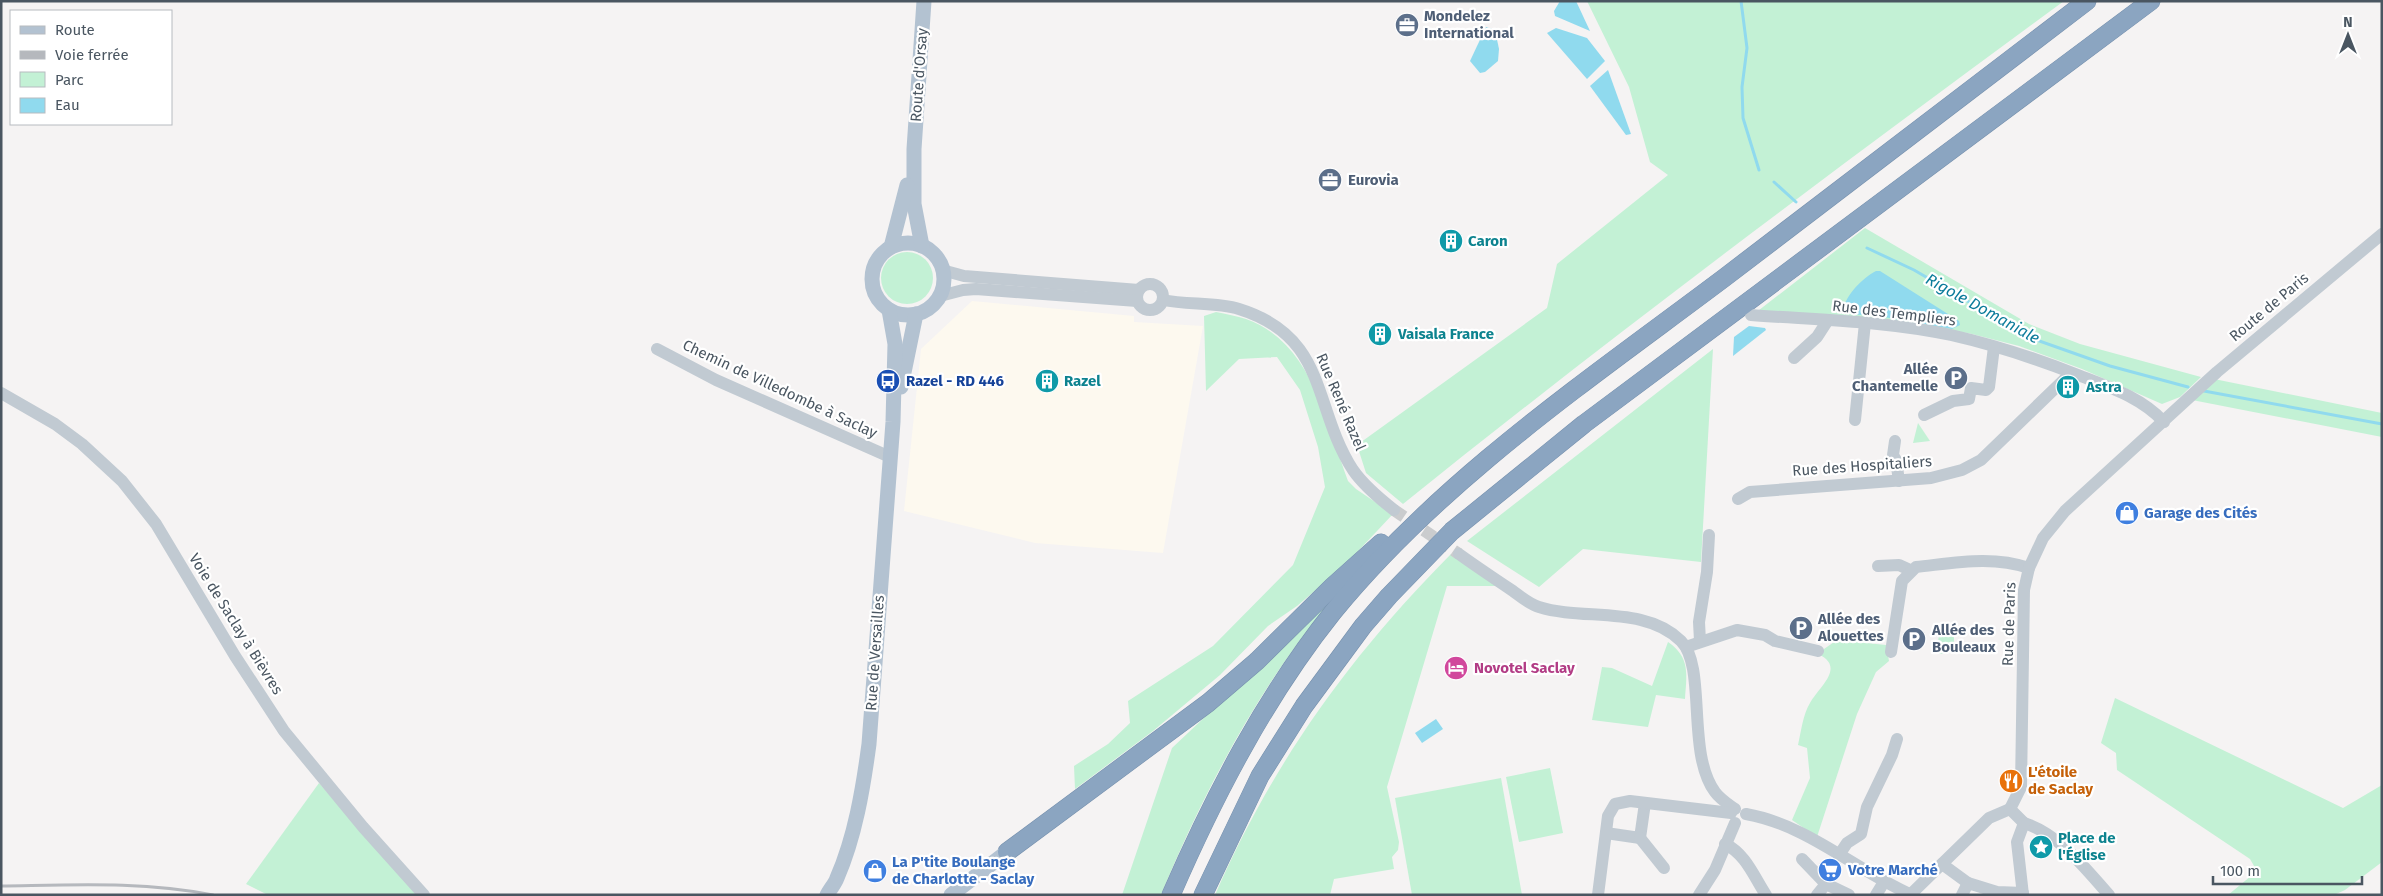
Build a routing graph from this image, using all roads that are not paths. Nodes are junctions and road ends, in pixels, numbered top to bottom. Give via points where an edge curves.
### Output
1 (924, 1) edge
2 (2087, 1) edge
3 (2151, 1) edge
4 (914, 149) junction
5 (2382, 234) edge
6 (922, 246) junction
7 (891, 247) junction
8 (942, 270) junction
9 (1138, 295) junction
10 (940, 296) junction
11 (1163, 300) junction
12 (889, 310) junction
13 (916, 314) junction
14 (1751, 315) dead end
15 (1828, 320) junction
16 (1865, 323) junction
17 (1994, 347) junction
18 (658, 349) dead end
19 (1794, 358) dead end
20 (2072, 372) junction
21 (1, 393) edge
22 (2180, 407) joint
23 (1924, 415) dead end
24 (1855, 420) dead end
25 (893, 422) junction
26 (2164, 422) junction
27 (1896, 442) dead end
28 (890, 457) junction
29 (1899, 481) junction
30 (1738, 499) dead end
31 (1394, 510) tunnel mouth
32 (1421, 518) junction
33 (1709, 535) dead end
34 (1459, 554) tunnel mouth
35 (1878, 566) dead end
36 (2029, 568) junction
37 (1910, 570) junction
38 (1700, 641) junction
39 (1686, 647) junction
40 (1818, 651) dead end
41 (1891, 652) dead end
42 (1897, 739) dead end
43 (1645, 803) junction
44 (2010, 809) junction
45 (1737, 815) junction
46 (2024, 823) junction
47 (1606, 834) junction
48 (1640, 838) junction
49 (1725, 844) junction
50 (1004, 853) joint
51 (1839, 855) junction
52 (1802, 859) dead end
53 (1942, 864) junction
54 (1664, 868) dead end
55 (837, 879) junction
56 (1884, 882) junction
57 (1826, 884) junction
58 (1965, 889) edge
59 (1911, 894) edge
60 (2023, 894) edge
61 (424, 895) edge
62 (827, 895) edge
63 (837, 895) edge
64 (951, 895) edge
65 (1171, 895) edge
66 (1203, 895) edge
67 (1598, 895) edge
68 (1699, 895) edge
69 (1766, 895) edge
70 (1817, 895) edge
71 (1849, 895) edge
72 (1876, 895) edge
73 (2109, 895) edge

1 - 4 main road, Route d'Orsay
2 - 32 highway via 1572,391
3 - 66 highway via 1584,424 1452,531 1382,604 1304,706 1260,776
4 - 6 main road, Route d'Orsay via 914,204
4 - 7 main road, Route d'Orsay
5 - 22 street, Route de Paris
6 - 7 main road via 901,244
6 - 8 main road via 935,256
7 - 12 main road via 877,260 872,278 876,296
8 - 9 street, Rue René Razel via 964,276
8 - 10 main road
9 - 10 street, Rue René Razel via 976,289
9 - 11 street, Rue René Razel via 1144,309 1151,311 1158,308
9 - 11 street, Rue René Razel via 1148,284 1156,285
10 - 13 main road via 926,310
11 - 31 street, Rue René Razel via 1237,308 1284,332 1310,366 1352,469
12 - 13 main road via 898,314
12 - 25 main road, Rue de Versailles via 895,344
13 - 25 main road, Rue de Versailles
14 - 15 street, Rue des Templiers
15 - 16 street, Rue des Templiers
15 - 19 street via 1817,337
16 - 17 street, Rue des Templiers via 1951,335
16 - 24 street
17 - 20 street, Rue des Templiers
17 - 23 street via 1986,390 1971,388 1969,399 1953,401
18 - 28 street, Chemin de Villedombe à Saclay via 716,380
20 - 26 street, Rue des Templiers via 2150,407
20 - 29 street, Rue des Hospitaliers via 1981,460 1937,477
21 - 61 street, Voie de Saclay à Bièvres via 55,424 122,481 156,524 235,656 284,730 363,828
22 - 26 street, Rue de Paris
25 - 28 main road, Rue de Versailles
26 - 36 street, Rue de Paris via 2065,511 2043,538
27 - 29 street via 1893,455
28 - 55 main road, Rue de Versailles via 869,744 858,807
29 - 30 street, Rue des Hospitaliers via 1750,492
32 - 50 highway via 1400,526 1208,703
32 - 65 highway via 1332,614 1275,694 1227,778
33 - 38 street via 1699,622
34 - 39 street via 1535,606 1637,620 1670,634
35 - 37 street via 1899,566
36 - 37 street via 1992,560
36 - 44 street, Rue de Paris via 2024,590 2021,786
37 - 41 street via 1900,588
38 - 39 street
38 - 40 street via 1743,631
39 - 45 street via 1692,668 1698,737 1706,775 1718,796
42 - 51 street via 1867,807 1861,834
43 - 45 street
43 - 47 street via 1624,801 1615,804 1610,811
43 - 48 street
44 - 46 street
44 - 53 street via 1989,818
45 - 49 street
45 - 51 street via 1764,817 1790,826
46 - 60 street via 2017,842
46 - 73 street via 2058,843
47 - 48 street
47 - 67 street
48 - 54 street
49 - 68 street via 1715,870
49 - 69 street via 1743,857
50 - 64 main road
51 - 56 street
52 - 57 street
53 - 58 street
53 - 59 street
55 - 62 main road, Rue de Versailles
55 - 63 main road, Rue de Versailles
56 - 59 street
56 - 72 street
57 - 70 street
57 - 71 street
58 - 60 street

